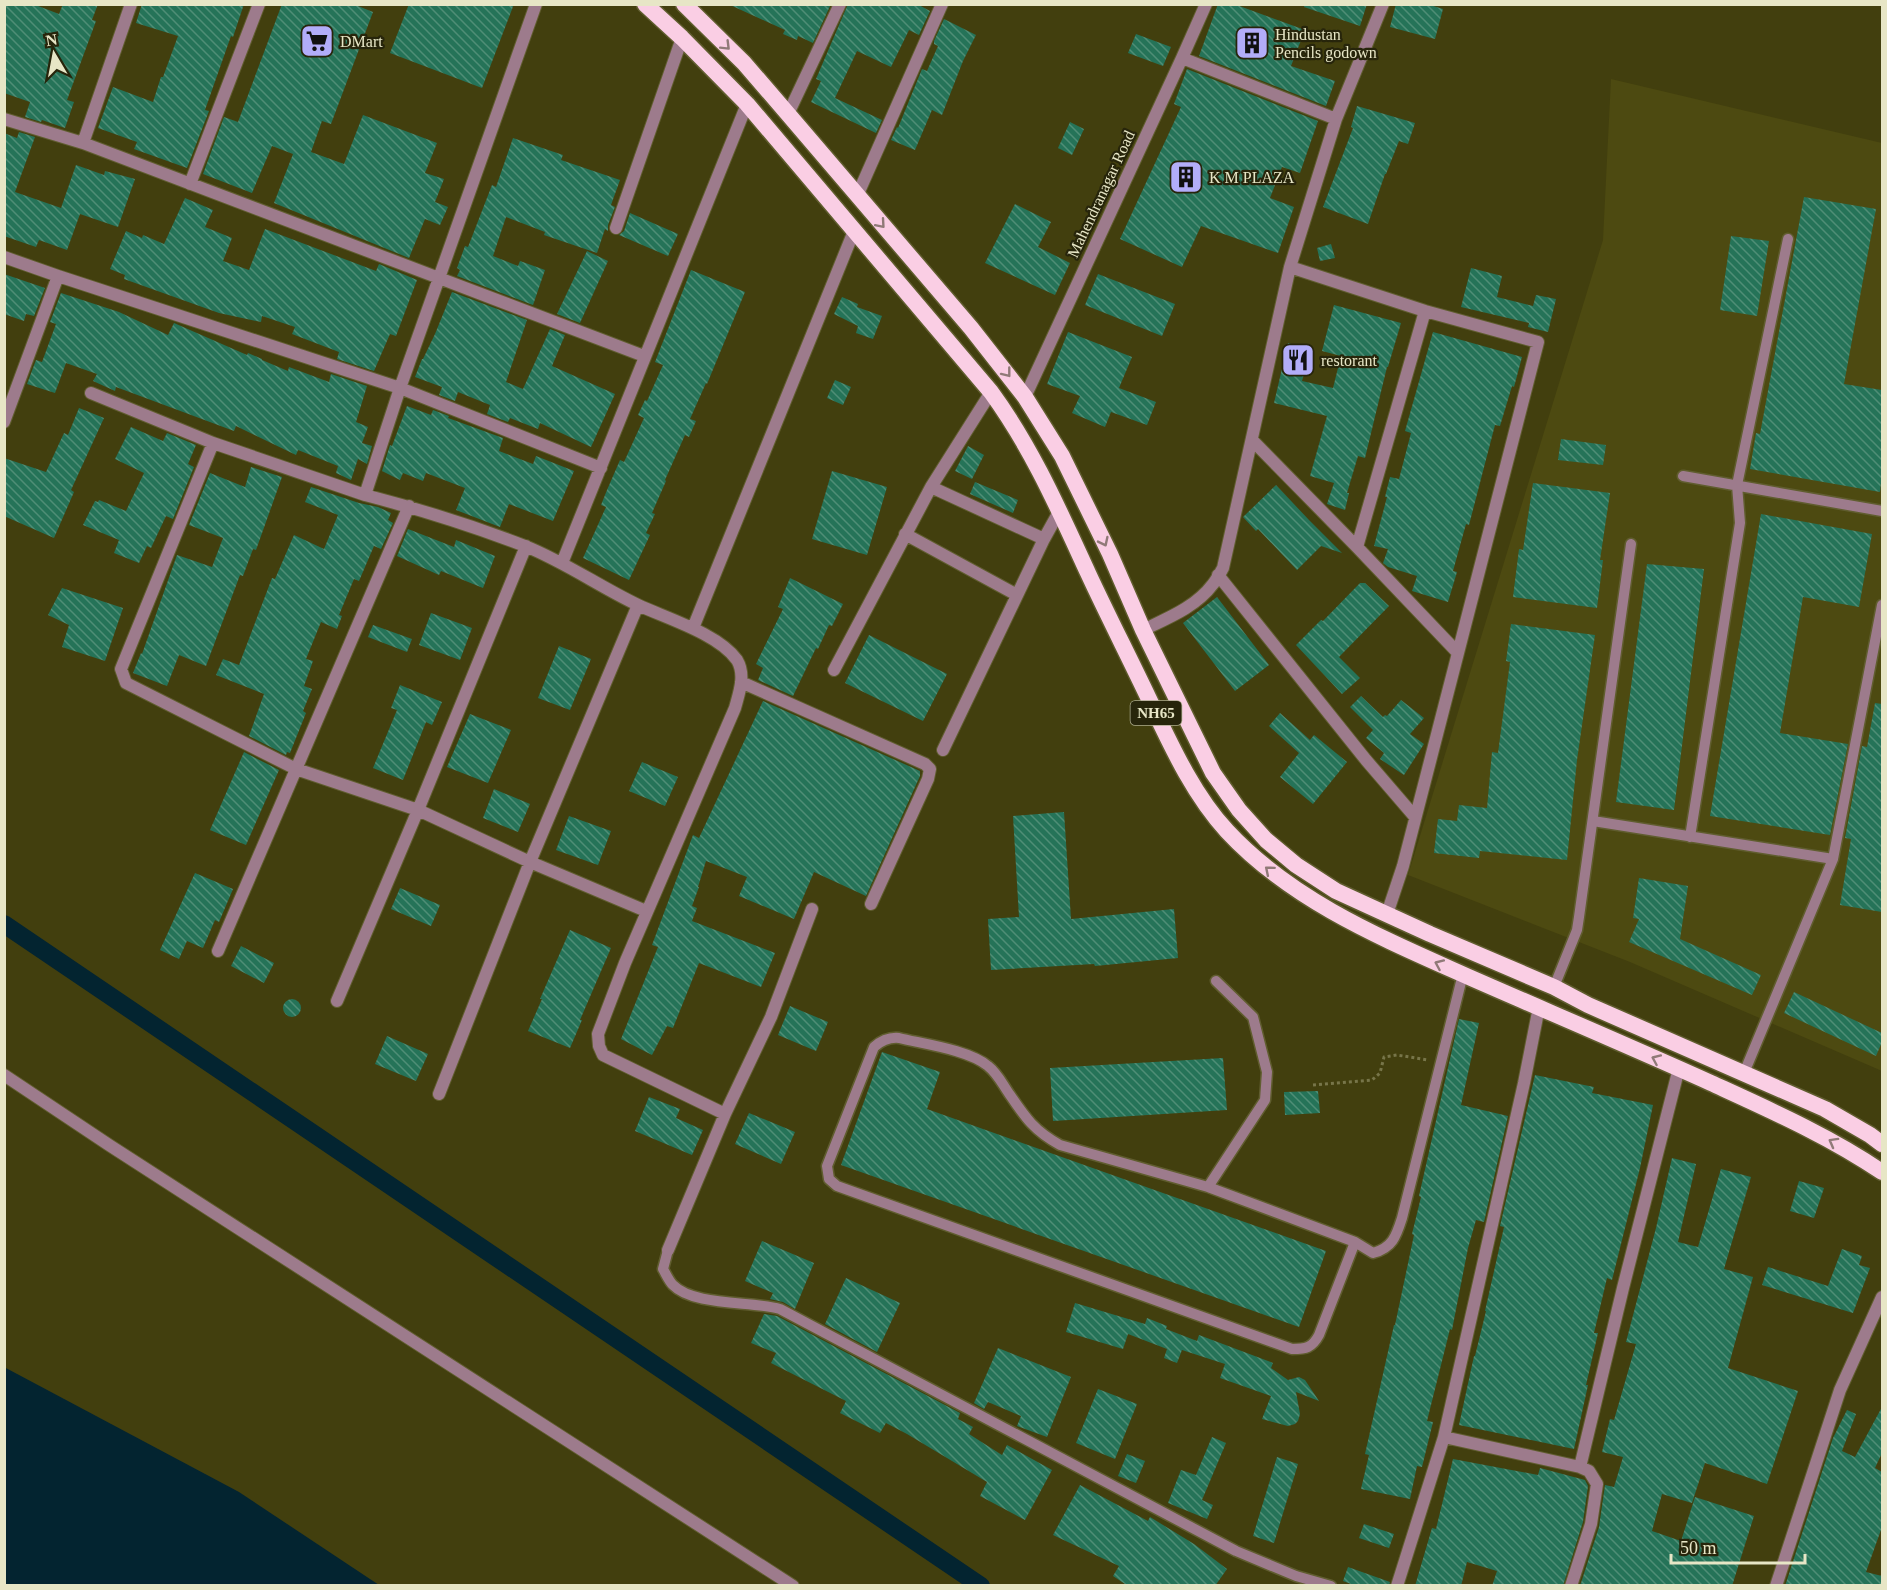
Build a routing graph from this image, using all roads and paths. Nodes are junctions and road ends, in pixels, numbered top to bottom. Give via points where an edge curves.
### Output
1 (131, 4) edge
2 (259, 4) edge
3 (536, 4) edge
4 (645, 4) edge
5 (840, 4) edge
6 (1206, 4) edge
7 (1383, 4) edge
8 (942, 5) edge
9 (692, 8) edge
10 (682, 38) junction
11 (1182, 58) junction
12 (747, 104) junction
13 (789, 114) junction
14 (4, 119) edge
15 (1336, 119) junction
16 (84, 143) junction
17 (190, 183) junction
18 (857, 196) junction
19 (616, 228) dead end
20 (854, 231) junction
21 (1788, 239) dead end
22 (4, 257) edge
23 (1290, 267) junction
24 (58, 276) junction
25 (440, 278) junction
26 (1425, 311) junction
27 (644, 356) junction
28 (400, 388) junction
29 (991, 392) junction
30 (91, 393) dead end
31 (1025, 397) junction
32 (4, 422) edge
33 (1253, 441) junction
34 (213, 443) junction
35 (601, 468) junction
36 (1683, 476) dead end
37 (1737, 485) junction
38 (931, 487) junction
39 (365, 495) junction
40 (409, 506) junction
41 (1060, 510) junction
42 (1882, 511) edge
43 (905, 534) junction
44 (1044, 539) junction
45 (1631, 544) dead end
46 (526, 546) junction
47 (1357, 547) junction
48 (562, 564) junction
49 (1218, 575) junction
50 (1017, 595) junction
51 (638, 604) junction
52 (1882, 605) edge
53 (693, 628) junction
54 (1143, 630) junction
55 (1458, 653) junction
56 (834, 670) dead end
57 (741, 682) junction
58 (944, 750) dead end
59 (296, 769) junction
60 (418, 810) junction
61 (1415, 817) junction
62 (1593, 821) junction
63 (1690, 837) junction
64 (1833, 859) junction
65 (530, 862) junction
66 (871, 904) dead end
67 (812, 909) dead end
68 (646, 911) junction
69 (1387, 915) junction
70 (218, 951) dead end
71 (1463, 974) junction
72 (1216, 981) dead end
73 (1554, 987) junction
74 (337, 1001) dead end
75 (1539, 1007) junction
76 (1442, 1062) junction
77 (1679, 1068) junction
78 (1744, 1073) junction
79 (4, 1075) edge
80 (1313, 1085) dead end
81 (439, 1094) dead end
82 (725, 1114) junction
83 (1882, 1144) edge
84 (1882, 1172) edge
85 (1209, 1187) junction
86 (1355, 1242) junction
87 (668, 1250) joint
88 (1882, 1298) edge
89 (1444, 1437) junction
90 (1580, 1467) junction
91 (793, 1586) edge
92 (1331, 1586) edge
93 (1397, 1586) edge
94 (1571, 1586) edge
95 (1776, 1586) edge

1 - 16 street
2 - 17 street
3 - 25 street
4 - 10 highway, NH65
5 - 13 street
6 - 11 street, Mahendranagar Road
7 - 15 street
8 - 18 street
9 -> 13 highway, NH65
10 - 12 highway, NH65
10 - 19 street
11 - 15 street
11 - 31 street, Mahendranagar Road
12 - 20 highway, NH65
12 - 27 street
13 - 18 highway, NH65
14 - 16 street
15 - 23 street
16 - 17 street
17 - 25 street
18 -> 31 highway, NH65 via 971,327
20 - 29 highway, NH65
20 - 53 street
21 - 37 lane
22 - 24 street
23 - 26 street
23 - 33 street
24 - 28 street
24 - 32 street
25 - 27 street
25 - 28 street
26 - 47 street
26 - 55 street via 1538,342
27 - 35 street
28 - 35 street
28 - 39 street
29 - 38 street
29 - 41 highway, NH65 via 1009,416
30 - 34 street
31 -> 54 highway, NH65 via 1062,456
33 - 47 street
33 - 49 street via 1223,568
34 - 39 street
34 - 59 street via 121,669 126,683
35 - 48 street
36 - 37 lane
37 - 42 lane
37 - 63 lane via 1740,524
38 - 43 street
38 - 44 street
39 - 40 street
40 - 46 street
40 - 59 street
41 - 44 street
71 -> 41 highway, NH65 via 1324,908 1284,882 1225,829 1202,799 1170,743
43 - 50 street
43 - 56 street
44 - 50 street
45 - 62 lane
46 - 48 street
46 - 60 street
47 - 55 street
48 - 51 street
49 - 54 street via 1206,591 1177,615
49 - 61 street
50 - 58 street
51 - 53 street
51 - 65 street
52 - 64 lane
53 - 57 street via 736,659 742,672
54 - 69 highway, NH65 via 1213,773 1239,810 1296,865 1336,891
55 - 61 street
57 - 66 street via 930,769
57 - 68 street via 735,708
59 - 60 street
59 - 70 street
60 - 65 street
60 - 74 street
61 - 69 street
62 - 63 lane
62 - 73 lane via 1577,930
63 - 64 lane
64 - 78 lane
65 - 68 street
65 - 81 street
67 - 82 street via 771,1017
68 - 82 street via 598,1034 599,1046 603,1055 614,1061
69 - 73 highway, NH65
71 - 75 highway, NH65
71 - 76 lane
72 - 85 lane via 1253,1017 1267,1086 1265,1100
73 - 78 highway, NH65
77 -> 75 highway, NH65
75 - 89 street
76 - 80 path via 1397,1055 1384,1057 1380,1073 1372,1080
76 - 86 lane via 1397,1234 1385,1250 1372,1253
84 -> 77 highway, NH65 via 1807,1128
77 - 90 street
78 - 83 highway, NH65 via 1825,1109
79 - 91 street
82 - 87 street
85 - 86 lane
85 - 86 lane via 1060,1145 1028,1121 987,1065 969,1055 893,1037 874,1047 827,1166 829,1179 837,1186 1292,1349 1314,1344
87 - 92 lane via 663,1269 674,1286 690,1295 780,1309 1236,1551
88 - 95 street via 1840,1390
89 - 90 street
89 - 93 street
90 - 94 street via 1589,1471 1597,1484 1591,1524

